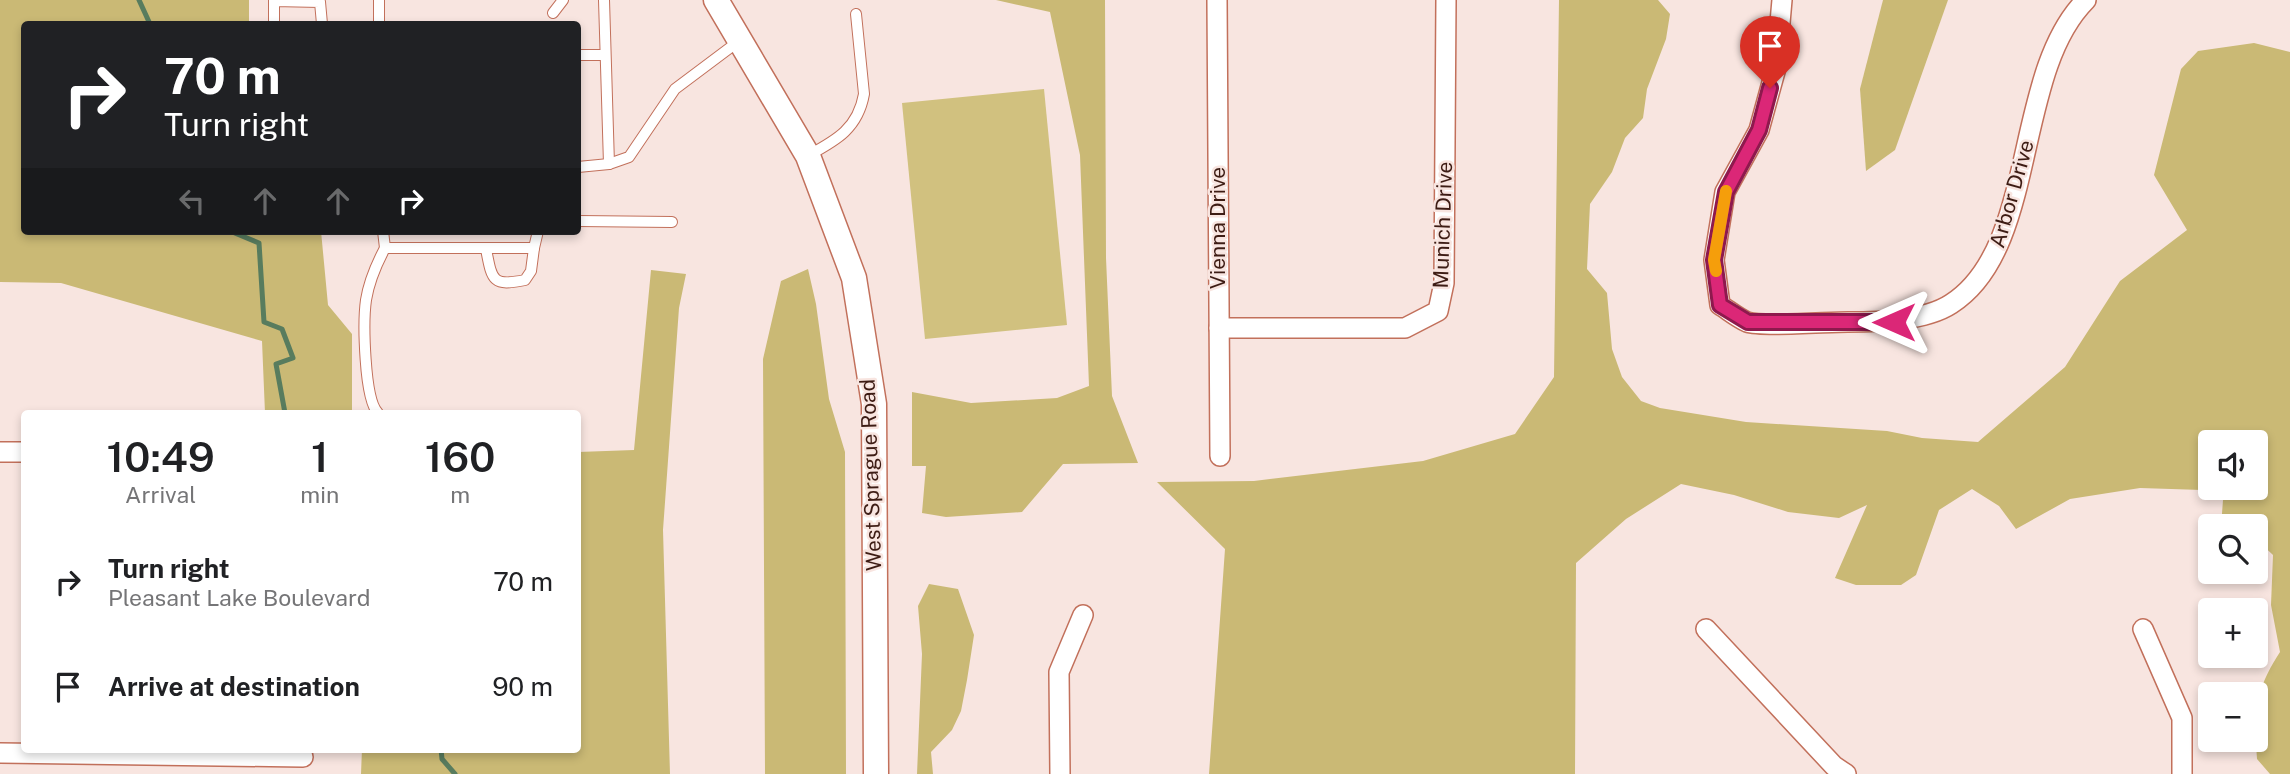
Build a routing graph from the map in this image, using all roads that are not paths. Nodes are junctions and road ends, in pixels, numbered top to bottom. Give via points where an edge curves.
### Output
1 (379, 0) edge
2 (563, 0) edge
3 (604, 0) edge
4 (716, 0) edge
5 (1217, 0) edge
6 (1446, 0) edge
7 (1782, 0) edge
8 (2086, 0) edge
9 (553, 13) dead end
10 (856, 14) dead end
11 (274, 21) edge
12 (322, 21) edge
13 (379, 21) edge
14 (740, 40) junction
15 (581, 55) edge
16 (605, 55) junction
17 (808, 156) junction
18 (609, 164) junction
19 (581, 167) edge
20 (581, 221) edge
21 (673, 222) dead end
22 (383, 235) edge
23 (537, 235) edge
24 (384, 248) junction
25 (534, 248) junction
26 (486, 249) junction
27 (1219, 328) junction
28 (375, 410) edge
29 (0, 452) edge
30 (21, 452) edge
31 (1220, 456) dead end
32 (1083, 615) dead end
33 (1706, 629) dead end
34 (2143, 629) dead end
35 (0, 753) edge
36 (303, 757) dead end
37 (198, 766) edge
38 (1836, 771) edge
39 (876, 774) edge
40 (1060, 774) edge
41 (2182, 774) edge

1 - 13 lane
2 - 9 lane
3 - 16 lane
4 - 14 street, West Sprague Road
5 - 27 street, Vienna Drive
6 - 27 street, Munich Drive via 1444,283 1438,311 1405,328
7 - 8 street, Arbor Drive via 1776,68 1759,130 1726,192 1714,260 1720,305 1748,322 1894,322 1951,305 1990,265 2010,208 2046,68 2074,11
10 - 17 lane via 862,108 839,139
11 - 12 lane via 274,1 320,2
14 - 17 street, West Sprague Road
14 - 18 lane via 675,89 629,157
15 - 16 lane
16 - 18 lane
17 - 39 street, West Sprague Road via 854,278 874,404
18 - 19 lane
20 - 21 lane
22 - 24 lane
23 - 25 lane
24 - 26 lane
24 - 28 lane via 371,274 366,302 367,375
25 - 26 lane
25 - 26 lane via 525,280 508,284 491,275
27 - 31 street, Vienna Drive
29 - 30 street
32 - 40 street via 1059,672
33 - 38 street
34 - 41 street via 2182,718
35 - 37 street
36 - 37 street

